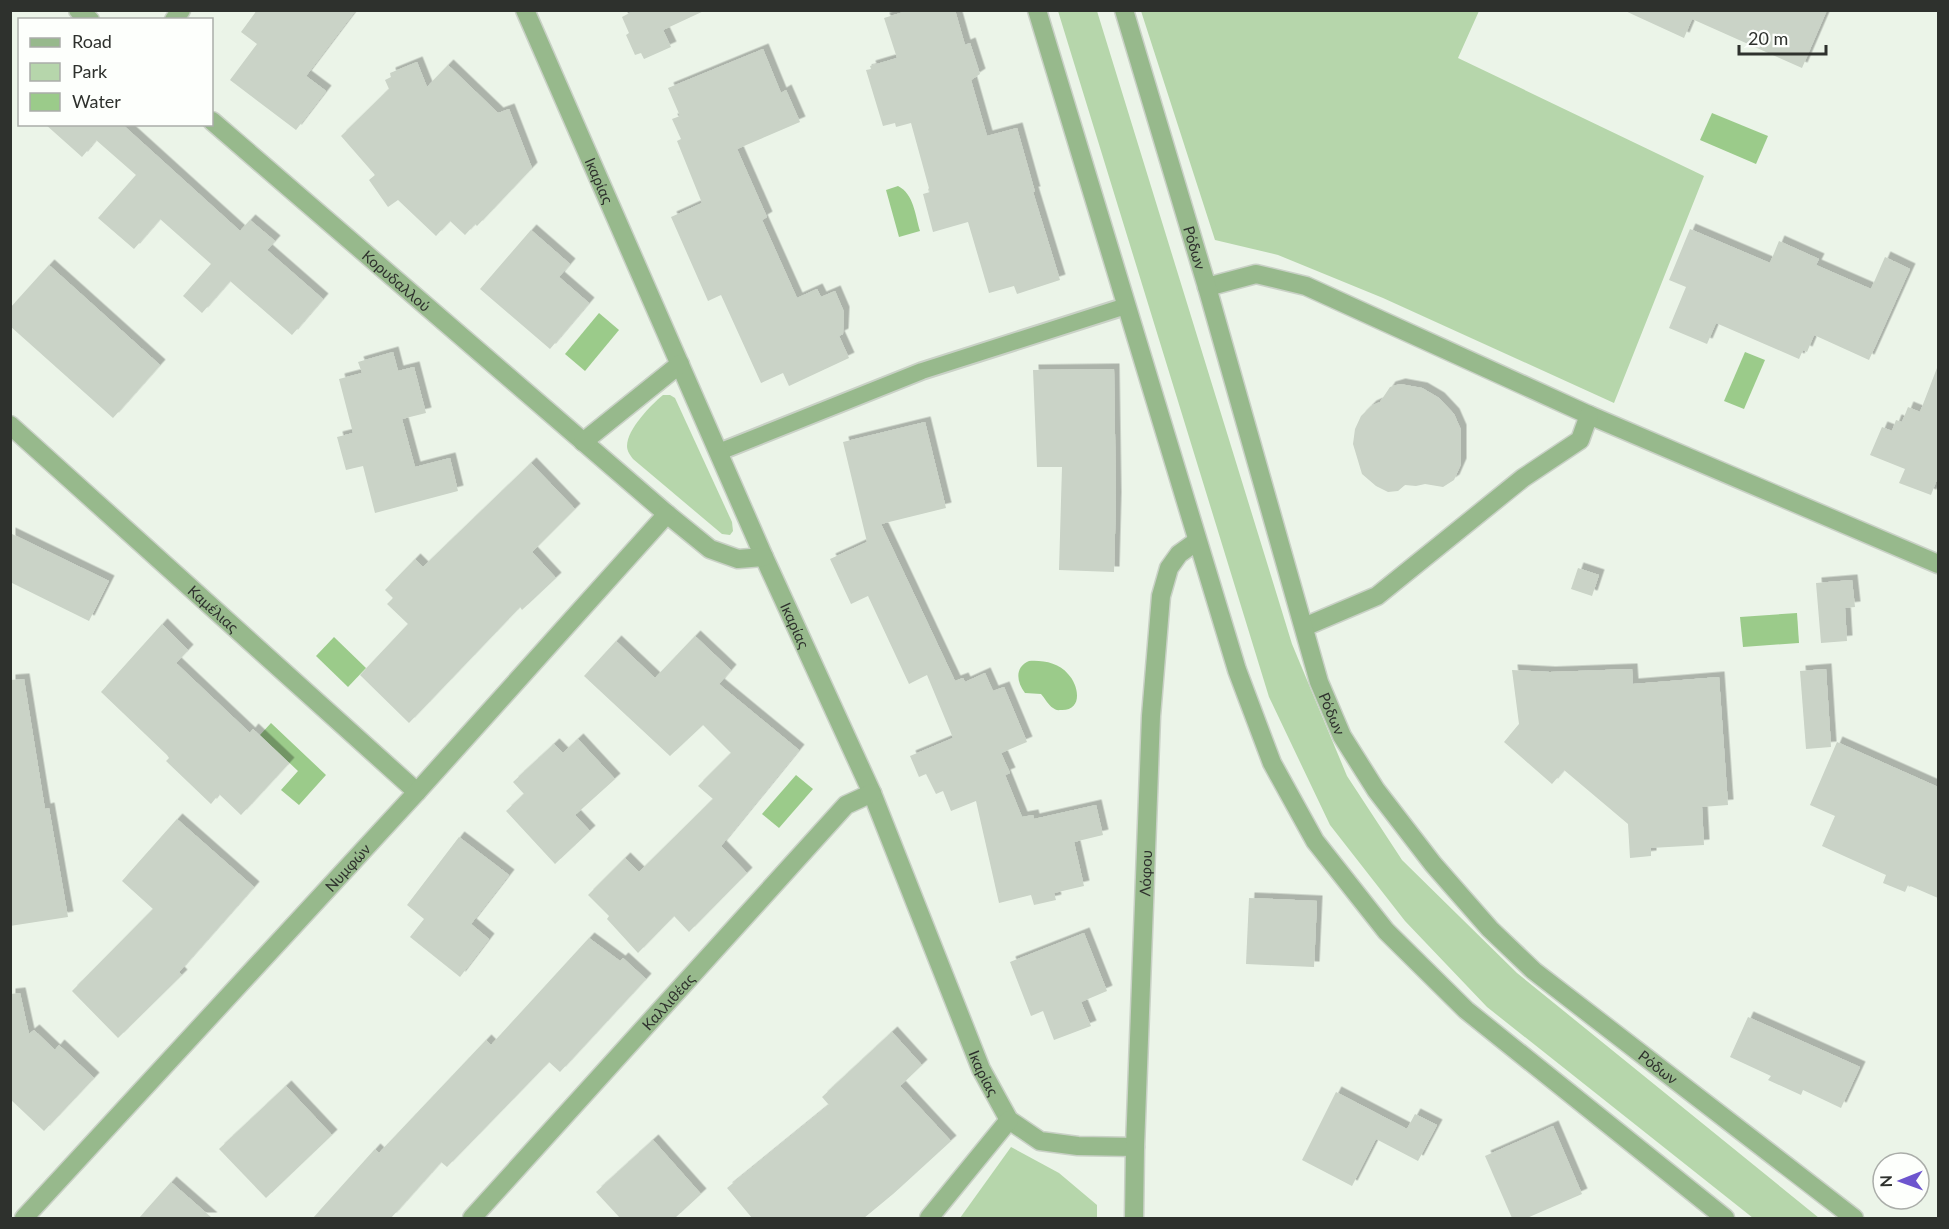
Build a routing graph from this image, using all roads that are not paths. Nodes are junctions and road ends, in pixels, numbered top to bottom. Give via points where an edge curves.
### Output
1 (525, 10) edge
2 (1037, 10) edge
3 (1124, 10) edge
4 (213, 122) edge
5 (1207, 287) junction
6 (1126, 306) junction
7 (680, 364) junction
8 (1589, 415) junction
9 (10, 424) edge
10 (583, 442) junction
11 (718, 452) junction
12 (667, 514) junction
13 (1197, 541) junction
14 (764, 557) junction
15 (1938, 564) edge
16 (1304, 627) junction
17 (417, 792) junction
18 (873, 793) junction
19 (1009, 1120) junction
20 (1135, 1147) junction
21 (24, 1218) edge
22 (472, 1218) edge
23 (929, 1218) edge
24 (1134, 1218) edge
25 (1725, 1218) edge
26 (1854, 1218) edge

1 - 7 street, Ικαρίας
2 - 6 street
3 - 5 street, Ρόδων
4 - 10 street, Κορυδαλλού
5 - 8 street via 1256,274 1306,286
5 - 16 street, Ρόδων
6 - 11 lane via 922,371
6 - 13 street
7 - 10 street
7 - 11 street, Ικαρίας
8 - 15 street
8 - 16 street via 1580,440 1523,478 1377,596
9 - 17 street, Καμέλιας
10 - 12 street, Κορυδαλλού
11 - 14 street, Ικαρίας
12 - 14 street, Κορυδαλλού via 710,549 738,559
12 - 17 street, Νυμφών
13 - 20 street, Λόφου via 1179,554 1169,568 1161,596 1151,716
13 - 25 street via 1237,670 1272,763 1315,841 1386,931 1466,1010
14 - 18 street, Ικαρίας
16 - 26 street, Ρόδων via 1319,682 1342,736 1376,790 1490,929 1587,1014
17 - 21 street, Νυμφών
18 - 19 street, Ικαρίας via 981,1070
18 - 22 street, Καλλιθέας via 846,805
19 - 20 street, Ικαρίας via 1040,1141
19 - 23 street
20 - 24 street, Λόφου

